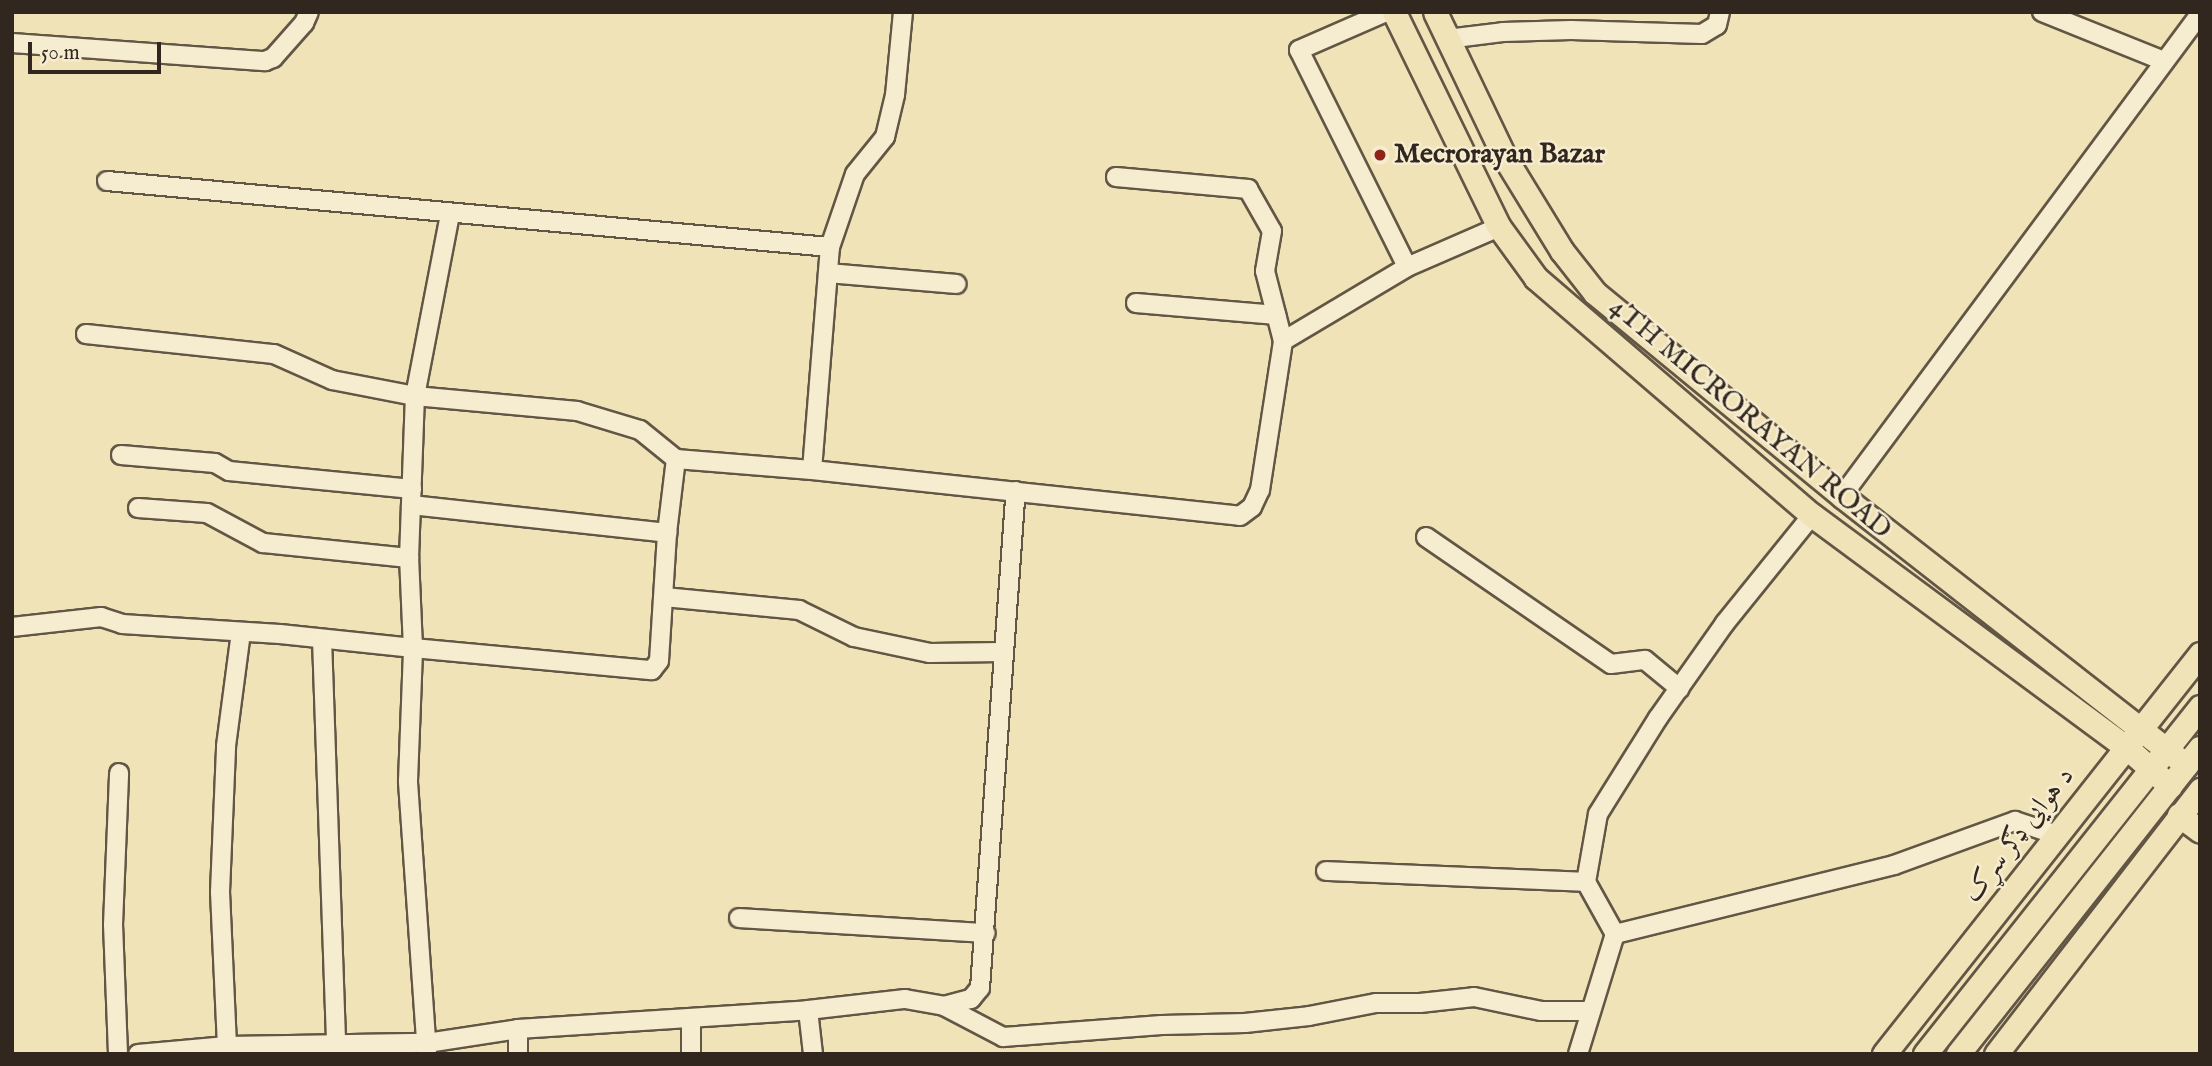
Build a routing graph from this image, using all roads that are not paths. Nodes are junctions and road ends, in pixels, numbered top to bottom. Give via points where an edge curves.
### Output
1 (309, 12) edge
2 (903, 12) edge
3 (1386, 12) edge
4 (1394, 12) edge
5 (1435, 12) edge
6 (1720, 12) edge
7 (2042, 12) edge
8 (2200, 14) edge
9 (1447, 39) junction
10 (12, 43) edge
11 (2164, 61) junction
12 (1116, 177) dead end
13 (107, 181) dead end
14 (450, 215) junction
15 (1499, 227) junction
16 (830, 247) junction
17 (1407, 267) junction
18 (828, 273) junction
19 (957, 284) dead end
20 (1136, 303) dead end
21 (1276, 315) junction
22 (86, 334) dead end
23 (1283, 341) junction
24 (1684, 368) junction
25 (1668, 393) junction
26 (415, 396) junction
27 (121, 454) dead end
28 (676, 459) junction
29 (812, 470) junction
30 (1016, 491) junction
31 (1842, 496) junction
32 (412, 497) junction
33 (138, 508) dead end
34 (1812, 515) junction
35 (667, 533) junction
36 (1426, 537) dead end
37 (409, 558) junction
38 (664, 597) junction
39 (12, 627) edge
40 (241, 632) junction
41 (322, 639) junction
42 (413, 648) junction
43 (1002, 652) junction
44 (2200, 654) edge
45 (1680, 689) junction
46 (2200, 707) edge
47 (2142, 727) junction
48 (2126, 747) junction
49 (2167, 748) junction
50 (2193, 756) edge
51 (2151, 769) junction
52 (119, 773) dead end
53 (2170, 786) junction
54 (2198, 797) edge
55 (2179, 815) junction
56 (2200, 831) edge
57 (2057, 835) junction
58 (1326, 871) dead end
59 (1586, 882) junction
60 (739, 918) dead end
61 (986, 933) junction
62 (1615, 934) junction
63 (944, 1006) junction
64 (808, 1010) junction
65 (1590, 1011) junction
66 (691, 1018) junction
67 (518, 1029) junction
68 (336, 1043) junction
69 (1002, 1045) edge
70 (227, 1046) junction
71 (317, 1048) edge
72 (427, 1048) edge
73 (118, 1054) edge
74 (138, 1054) edge
75 (518, 1054) edge
76 (691, 1054) edge
77 (813, 1054) edge
78 (1578, 1054) edge
79 (1884, 1054) edge
80 (1925, 1054) edge
81 (1958, 1054) edge
82 (1996, 1054) edge

1 - 10 street via 273,58 265,61
2 - 16 street via 895,95 885,137 855,174
3 - 17 street via 1299,50
4 - 15 main road, 4TH MICRORAYAN ROAD
5 - 9 main road, 4TH MICRORAYAN ROAD
6 - 9 street via 1717,25 1702,34 1571,30
7 - 11 street
8 - 11 street
9 - 24 main road, 4TH MICRORAYAN ROAD via 1505,158 1562,251 1595,293
11 - 31 street
12 - 21 street via 1248,189 1272,231 1265,271
13 - 14 street
14 - 16 street
14 - 26 street
15 - 17 street
15 - 25 main road, 4TH MICRORAYAN ROAD via 1536,278
16 - 18 street
17 - 23 street
18 - 19 street
18 - 29 street
20 - 21 street
21 - 23 street
22 - 26 street via 274,354 332,380
23 - 30 street via 1260,490 1252,507 1240,516
24 - 25 main road
24 - 31 main road, 4TH MICRORAYAN ROAD
25 - 34 main road, 4TH MICRORAYAN ROAD
26 - 28 street via 577,411 640,429
26 - 32 street
27 - 32 street via 215,463 229,471
28 - 29 street
28 - 35 street
29 - 30 street
30 - 43 street
31 - 47 main road, 4TH MICRORAYAN ROAD
32 - 35 street
32 - 37 street
33 - 37 street via 207,513 263,543
34 - 45 street via 1725,623
34 - 48 main road, 4TH MICRORAYAN ROAD
35 - 38 street
36 - 45 street via 1611,664 1645,660
37 - 42 street
38 - 42 street via 659,661 652,670
38 - 43 street via 799,610 854,637 930,653
39 - 40 street via 101,617 122,624
40 - 41 street
40 - 70 street via 226,746 220,892
41 - 42 street
41 - 68 street
42 - 72 street via 408,781
43 - 61 street
44 - 47 main road, د هوایی ډګر سړک
45 - 59 street via 1598,814
46 - 49 main road
47 - 48 main road, د هوایی ډګر سړک
47 - 49 main road, 4TH MICRORAYAN ROAD
48 - 51 main road, 4TH MICRORAYAN ROAD
48 - 57 main road, د هوایی ډګر سړک
49 - 50 main road, 4TH MICRORAYAN ROAD
49 - 51 main road
50 - 53 main road
51 - 53 main road, 4TH MICRORAYAN ROAD
51 - 80 main road
52 - 73 street via 113,925
53 - 81 main road
54 - 55 main road
55 - 56 main road
55 - 82 main road
57 - 62 street via 2015,821 1894,865
57 - 79 main road, د هوایی ډګر سړک
58 - 59 street
59 - 62 street
60 - 61 street
61 - 63 street via 980,988 971,999
62 - 65 street
63 - 64 street via 905,999
63 - 69 street
64 - 66 street
64 - 77 street
65 - 69 street via 1541,1011 1474,998 1376,1003 1310,1016 1163,1025
65 - 78 street
66 - 67 street
66 - 76 street
67 - 72 street
67 - 75 street
68 - 71 street
68 - 72 street
70 - 71 street
70 - 74 street

